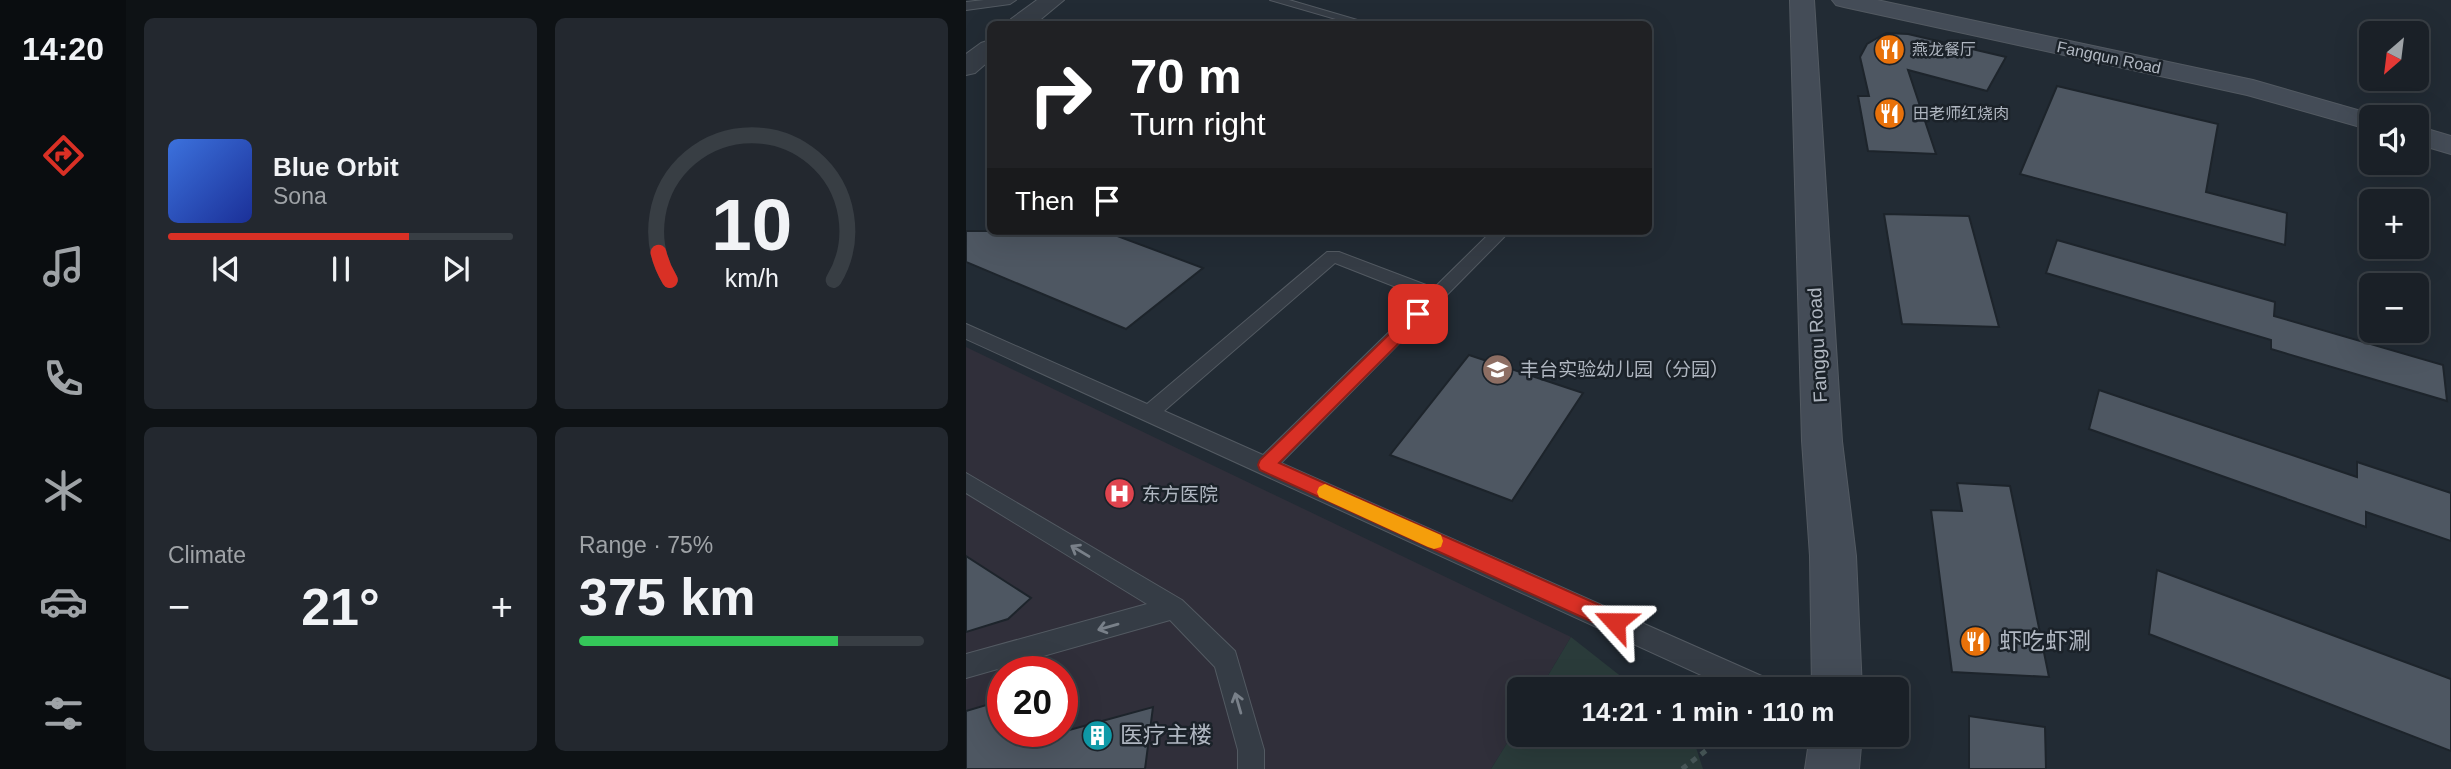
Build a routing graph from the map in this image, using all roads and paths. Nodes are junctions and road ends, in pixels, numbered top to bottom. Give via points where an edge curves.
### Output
1 (1010, 0) edge
2 (1052, 0) edge
3 (1276, 0) edge
4 (1802, 0) edge
5 (1844, 0) edge
6 (966, 6) edge
7 (1024, 21) edge
8 (1354, 21) edge
9 (987, 50) edge
10 (966, 67) edge
11 (2359, 119) edge
12 (2429, 139) edge
13 (2451, 145) edge
14 (1498, 235) edge
15 (1437, 296) junction
16 (966, 331) edge
17 (1150, 412) junction
18 (1266, 465) junction
19 (966, 482) edge
20 (1174, 608) junction
21 (966, 666) edge
22 (1735, 677) edge
23 (1837, 677) edge
24 (1711, 747) edge
25 (1835, 747) edge
26 (1251, 769) edge
27 (1682, 769) edge
28 (1832, 769) edge

1 - 6 lane
2 - 7 street
3 - 8 lane
4 - 23 street, Fanggu Road
5 - 11 street, Fangqun Road via 2253,88
9 - 10 street
12 - 13 street
14 - 15 lane
15 - 17 lane via 1333,256
15 - 18 lane
16 - 17 lane
17 - 18 lane
18 - 22 lane
20 -> 19 lane
20 -> 21 lane
26 -> 20 lane via 1251,750 1226,660
24 - 27 path
25 - 28 street

